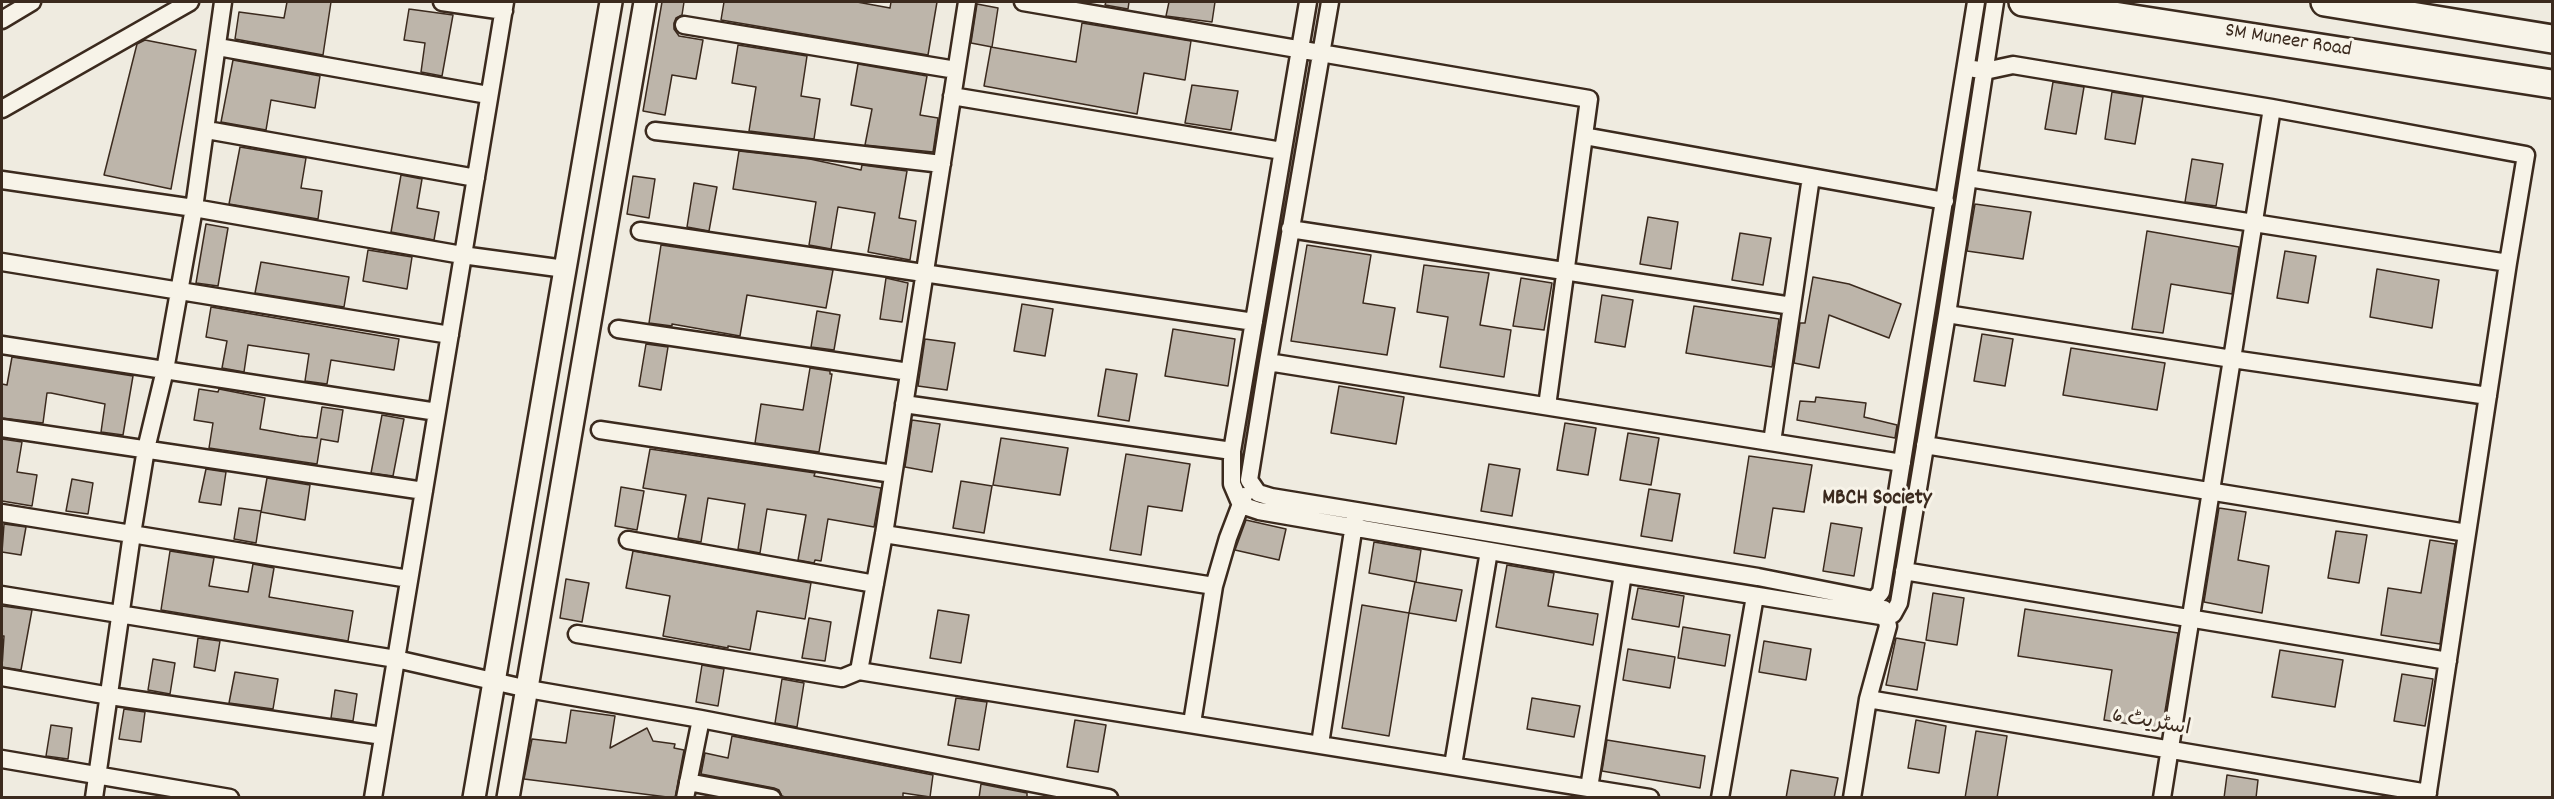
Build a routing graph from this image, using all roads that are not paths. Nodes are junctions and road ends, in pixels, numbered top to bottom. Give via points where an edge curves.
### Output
1 (32, 2) edge
2 (190, 2) edge
3 (223, 2) edge
4 (442, 2) edge
5 (611, 2) edge
6 (645, 2) edge
7 (967, 2) edge
8 (1023, 2) edge
9 (1308, 2) edge
10 (1330, 2) edge
11 (1976, 2) edge
12 (1995, 2) edge
13 (2023, 2) edge
14 (2325, 2) edge
15 (504, 6) edge
16 (2, 20) edge
17 (684, 25) dead end
18 (2553, 39) edge
19 (218, 47) junction
20 (1299, 48) junction
21 (1322, 53) junction
22 (1965, 67) junction
23 (956, 70) junction
24 (1985, 71) junction
25 (2553, 84) edge
26 (488, 95) junction
27 (952, 96) junction
28 (2272, 108) junction
29 (2, 109) edge
30 (207, 130) junction
31 (655, 130) dead end
32 (1584, 136) junction
33 (1282, 150) junction
34 (942, 164) junction
35 (1811, 177) junction
36 (476, 178) junction
37 (1968, 178) junction
38 (2, 180) edge
39 (1945, 201) junction
40 (194, 208) junction
41 (2254, 223) junction
42 (1290, 229) junction
43 (640, 231) dead end
44 (462, 255) junction
45 (2, 262) edge
46 (2508, 263) junction
47 (565, 269) junction
48 (1566, 270) junction
49 (925, 273) junction
50 (179, 290) junction
51 (1792, 306) junction
52 (1947, 314) junction
53 (1254, 322) junction
54 (618, 329) dead end
55 (450, 335) junction
56 (2, 345) edge
57 (2232, 359) junction
58 (1268, 362) junction
59 (165, 370) junction
60 (909, 372) junction
61 (2488, 396) junction
62 (904, 404) junction
63 (1547, 406) junction
64 (437, 412) junction
65 (2, 429) edge
66 (600, 430) dead end
67 (1772, 442) junction
68 (1925, 445) junction
69 (146, 449) junction
70 (1232, 451) junction
71 (1902, 463) junction
72 (893, 474) junction
73 (1250, 480) junction
74 (424, 491) junction
75 (2211, 493) junction
76 (1241, 505) junction
77 (1355, 511) junction
78 (2, 513) edge
79 (1354, 528) junction
80 (132, 534) junction
81 (884, 534) junction
82 (2467, 534) junction
83 (628, 540) dead end
84 (1489, 551) junction
85 (1904, 571) junction
86 (1623, 574) junction
87 (409, 579) junction
88 (875, 584) junction
89 (1214, 586) junction
90 (2, 595) edge
91 (1755, 596) junction
92 (1879, 597) junction
93 (120, 615) junction
94 (1887, 617) junction
95 (2190, 619) junction
96 (577, 634) dead end
97 (396, 659) junction
98 (2448, 661) junction
99 (859, 671) junction
100 (2, 677) edge
101 (494, 683) junction
102 (528, 689) junction
103 (110, 696) junction
104 (1868, 699) junction
105 (701, 719) junction
106 (1192, 723) junction
107 (383, 736) junction
108 (1320, 744) junction
109 (2169, 750) junction
110 (2, 759) edge
111 (1453, 765) junction
112 (97, 774) junction
113 (1589, 788) junction
114 (686, 790) edge
115 (1070, 794) edge
116 (2428, 795) edge
117 (94, 798) edge
118 (230, 798) edge
119 (374, 798) edge
120 (474, 798) edge
121 (508, 798) edge
122 (772, 798) edge
123 (1109, 798) edge
124 (1650, 798) edge
125 (1720, 798) edge
126 (1852, 798) edge
127 (2162, 798) edge

1 - 16 street
2 - 29 street
3 - 19 street
4 - 15 street
5 - 47 street
6 - 102 street
7 - 23 street
8 - 20 street
9 - 20 street
10 - 21 street
11 - 22 street
12 - 24 street
13 - 25 main road, SM Muneer Road
14 - 18 main road
15 - 26 street
17 - 23 street
19 - 26 street
19 - 30 street
20 - 21 street
20 - 33 street
21 - 32 street via 1589,99
21 - 42 street
22 - 24 street
22 - 39 street
23 - 27 street
24 - 28 street via 2013,65
24 - 37 street
26 - 36 street
27 - 33 street
27 - 34 street
28 - 41 street
28 - 46 street via 2526,155
30 - 36 street
30 - 40 street
31 - 34 street
32 - 35 street
32 - 48 street
33 - 53 street
34 - 49 street
35 - 39 street
35 - 51 street
36 - 44 street
37 - 41 street
37 - 52 street
38 - 40 street
39 - 71 street
40 - 44 street
40 - 50 street
41 - 46 street
41 - 57 street
42 - 48 street
42 - 58 street
43 - 49 street
44 - 47 street
44 - 55 street
45 - 50 street
46 - 61 street
47 - 101 street
48 - 51 street
48 - 63 street
49 - 53 street
49 - 60 street
50 - 55 street
50 - 59 street
51 - 67 street
52 - 57 street
52 - 68 street
53 - 70 street
54 - 60 street
55 - 64 street
56 - 59 street
57 - 61 street
57 - 75 street
58 - 63 street
58 - 73 street
59 - 64 street
59 - 69 street
60 - 62 street
61 - 82 street
62 - 70 street
62 - 72 street
63 - 67 street
64 - 74 street
65 - 69 street
66 - 72 street
67 - 71 street
68 - 75 street
68 - 85 street
69 - 74 street
69 - 80 street
70 - 76 street via 1232,484
71 - 92 street
72 - 81 street
73 - 76 street
73 - 77 street via 1258,493 1271,497
74 - 87 street
75 - 82 street
75 - 95 street
76 - 79 street
76 - 89 street
77 - 79 street
77 - 92 street via 1758,577 1874,600
78 - 80 street
79 - 84 street
79 - 108 street
80 - 87 street
80 - 93 street
81 - 88 street
81 - 89 street
82 - 98 street
83 - 88 street
84 - 86 street
84 - 111 street
85 - 94 street via 1899,603
85 - 95 street
86 - 91 street
86 - 113 street
87 - 97 street
88 - 99 street
89 - 106 street
90 - 93 street
91 - 94 street
91 - 125 street
92 - 94 street
93 - 97 street
93 - 103 street
94 - 104 street via 1888,626
95 - 98 street
95 - 109 street
96 - 99 street via 842,678
97 - 101 street
97 - 107 street
98 - 116 street
99 - 106 street
100 - 103 street
101 - 102 street
101 - 120 street
102 - 105 street
102 - 121 street
103 - 107 street
103 - 112 street
104 - 109 street, اسٹریٹ 6
104 - 126 street
105 - 114 street
105 - 115 street
106 - 108 street
107 - 119 street
108 - 111 street
109 - 116 street, اسٹریٹ 6
109 - 127 street
110 - 112 street
111 - 113 street
112 - 117 street
112 - 118 street
113 - 124 street
114 - 122 street
115 - 123 street

